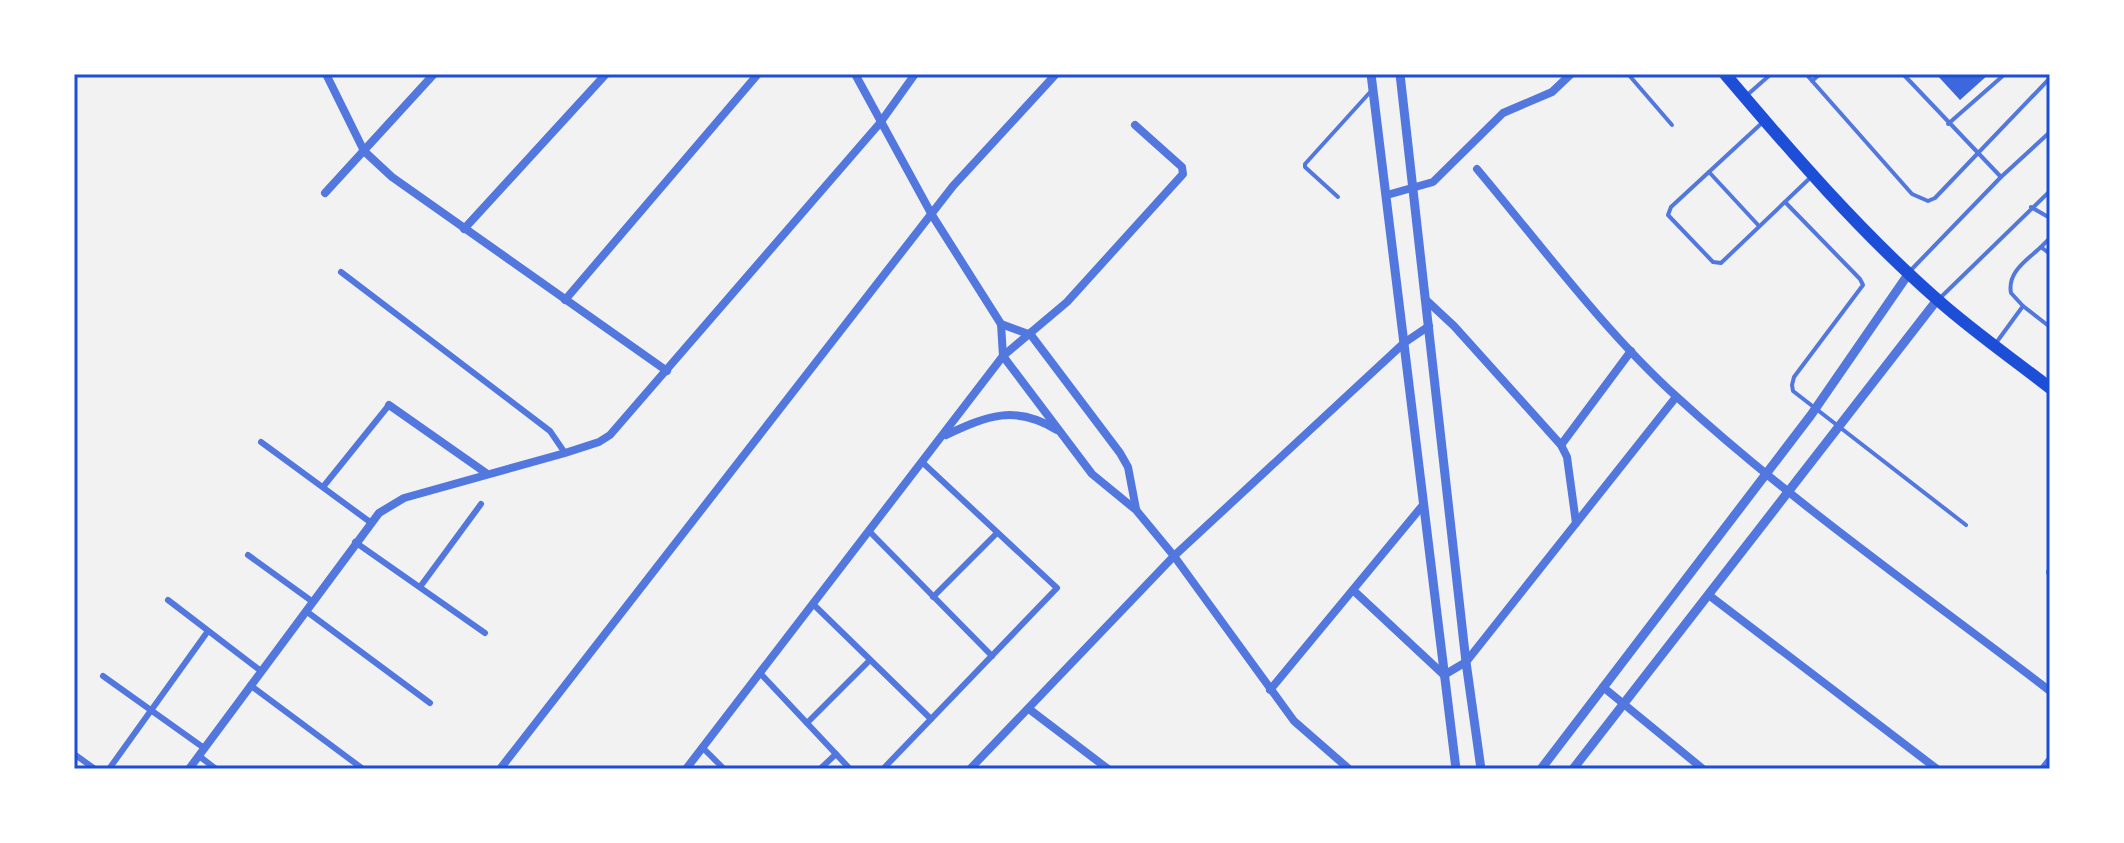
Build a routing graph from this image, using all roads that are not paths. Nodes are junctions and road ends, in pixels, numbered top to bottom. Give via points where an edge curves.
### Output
1 (326, 74) edge
2 (434, 74) edge
3 (606, 74) edge
4 (758, 74) edge
5 (855, 74) edge
6 (915, 74) edge
7 (1056, 74) edge
8 (1371, 74) edge
9 (1400, 74) edge
10 (1571, 74) edge
11 (1628, 74) edge
12 (1725, 74) edge
13 (1771, 74) edge
14 (1806, 74) edge
15 (1820, 74) edge
16 (1903, 74) edge
17 (2005, 74) edge
18 (2050, 78) edge
19 (1812, 81) junction
20 (1373, 88) junction
21 (1745, 97) junction
22 (1765, 121) junction
23 (880, 123) junction
24 (1948, 124) junction
25 (1135, 125) dead end
26 (1672, 125) dead end
27 (2050, 132) edge
28 (364, 151) junction
29 (1977, 155) junction
30 (1477, 169) dead end
31 (1709, 172) junction
32 (1813, 174) junction
33 (2001, 177) junction
34 (1414, 188) junction
35 (2050, 191) edge
36 (325, 193) dead end
37 (1387, 195) junction
38 (1338, 197) dead end
39 (1785, 202) junction
40 (2031, 207) junction
41 (932, 215) junction
42 (2050, 218) edge
43 (1759, 227) junction
44 (464, 229) junction
45 (2050, 238) edge
46 (2041, 247) junction
47 (2050, 254) edge
48 (341, 272) dead end
49 (1909, 273) junction
50 (1425, 299) junction
51 (565, 300) junction
52 (1937, 300) junction
53 (2023, 306) junction
54 (1001, 324) junction
55 (1429, 326) junction
56 (2050, 327) edge
57 (1031, 335) junction
58 (1404, 343) junction
59 (1994, 345) junction
60 (1631, 351) junction
61 (1003, 356) junction
62 (667, 371) junction
63 (2050, 388) edge
64 (1676, 397) junction
65 (389, 405) joint
66 (1815, 408) junction
67 (1837, 427) junction
68 (1061, 433) junction
69 (942, 437) junction
70 (261, 442) dead end
71 (1561, 445) junction
72 (565, 453) junction
73 (922, 462) junction
74 (486, 473) junction
75 (1766, 474) junction
76 (323, 487) junction
77 (1787, 490) junction
78 (481, 504) dead end
79 (1423, 505) junction
80 (1136, 510) junction
81 (370, 522) junction
82 (1576, 523) junction
83 (1966, 525) dead end
84 (869, 531) junction
85 (997, 533) junction
86 (355, 542) junction
87 (248, 555) dead end
88 (1174, 556) junction
89 (2050, 567) edge
90 (2050, 578) edge
91 (420, 587) junction
92 (1353, 590) junction
93 (1710, 596) junction
94 (933, 597) junction
95 (168, 600) dead end
96 (313, 602) junction
97 (813, 604) junction
98 (306, 611) junction
99 (208, 631) junction
100 (485, 633) dead end
101 (992, 656) junction
102 (870, 660) junction
103 (1466, 662) junction
104 (261, 671) junction
105 (760, 673) junction
106 (1444, 675) junction
107 (103, 676) dead end
108 (250, 685) junction
109 (1603, 687) junction
110 (1270, 690) junction
111 (2050, 691) edge
112 (430, 703) dead end
113 (1625, 704) junction
114 (1029, 709) junction
115 (151, 710) junction
116 (931, 719) junction
117 (807, 723) junction
118 (702, 747) junction
119 (201, 752) junction
120 (74, 754) edge
121 (836, 754) junction
122 (2050, 760) edge
123 (95, 769) edge
124 (109, 769) edge
125 (189, 769) edge
126 (216, 769) edge
127 (363, 769) edge
128 (500, 769) edge
129 (686, 769) edge
130 (724, 769) edge
131 (820, 769) edge
132 (850, 769) edge
133 (883, 769) edge
134 (970, 769) edge
135 (1108, 769) edge
136 (1349, 769) edge
137 (1456, 769) edge
138 (1481, 769) edge
139 (1541, 769) edge
140 (1573, 769) edge
141 (1703, 769) edge
142 (1937, 769) edge
143 (2043, 769) edge

1 - 28 street
2 - 28 street
3 - 44 street
4 - 51 street
5 - 23 street
6 - 23 street
7 - 41 street via 968,168
8 - 20 street
9 - 34 street
10 - 34 street via 1552,92 1503,113 1442,175
11 - 26 lane
12 - 21 main road
13 - 21 lane
14 - 19 lane
15 - 19 lane
16 - 24 lane
17 - 24 lane
18 - 29 lane
19 - 29 lane via 1916,198 1935,198
20 - 37 street
20 - 38 lane via 1305,164
21 - 22 main road
22 - 31 lane
22 - 32 main road
23 - 41 street
23 - 62 street
24 - 29 lane
25 - 57 street via 1182,167 1183,174
27 - 33 lane
28 - 36 street
28 - 44 street
29 - 33 lane
30 - 60 street
31 - 43 lane
31 - 43 lane via 1668,215 1718,264
32 - 39 lane
32 - 49 main road
33 - 49 lane
34 - 37 street
34 - 50 street
35 - 40 lane
37 - 58 street
39 - 43 lane
39 - 66 lane via 1863,285 1794,377 1793,391
40 - 42 lane
40 - 52 lane
41 - 54 street
41 - 128 street
44 - 51 street
45 - 46 lane
46 - 47 lane
46 - 53 lane via 2011,279 2011,293
48 - 72 street via 550,431
49 - 52 main road
49 - 66 street
50 - 55 street
50 - 71 street
51 - 62 street
52 - 59 main road
52 - 67 street
53 - 56 lane
53 - 59 lane
54 - 57 street
54 - 61 street
55 - 58 street
55 - 103 street
57 - 61 street
57 - 80 street via 1120,453
58 - 79 street
58 - 88 street
59 - 63 main road
60 - 64 street
60 - 71 street
61 - 68 street
61 - 69 street
62 - 72 street via 610,435
64 - 75 street
64 - 82 street
65 - 74 street
65 - 76 street
66 - 67 lane
66 - 75 street
67 - 77 street
67 - 83 lane
68 - 69 street via 1026,416 1003,414
68 - 80 street via 1092,474
69 - 73 street
70 - 76 street
71 - 82 street
72 - 74 street
73 - 84 street
73 - 85 street
74 - 81 street via 404,498
75 - 77 street
75 - 109 street
76 - 81 street
77 - 93 street
77 - 111 street
78 - 91 street
79 - 92 street
79 - 106 street
80 - 88 street
81 - 86 street
82 - 103 street
84 - 94 street
84 - 97 street
85 - 94 street
85 - 101 street via 1057,588
86 - 91 street
86 - 96 street
87 - 96 street
88 - 110 street
88 - 114 street
89 - 90 lane
91 - 100 street
92 - 106 street
92 - 110 street
93 - 113 street
93 - 142 street
94 - 101 street
95 - 99 street
96 - 98 street
97 - 102 street
97 - 105 street
98 - 104 street
98 - 112 street
99 - 104 street
99 - 115 street
101 - 116 street
102 - 116 street
102 - 117 street
103 - 106 street
103 - 138 street
104 - 108 street
105 - 117 street
105 - 118 street
106 - 137 street
107 - 115 street
108 - 119 street
108 - 127 street
109 - 113 street
109 - 139 street
110 - 136 street via 1305,733
113 - 140 street
113 - 141 street
114 - 134 street
114 - 135 street
115 - 119 street
115 - 124 street
116 - 133 street
117 - 121 street
118 - 129 street
118 - 130 street
119 - 125 street
119 - 126 street
120 - 123 street
121 - 131 street
121 - 132 street
122 - 143 street

